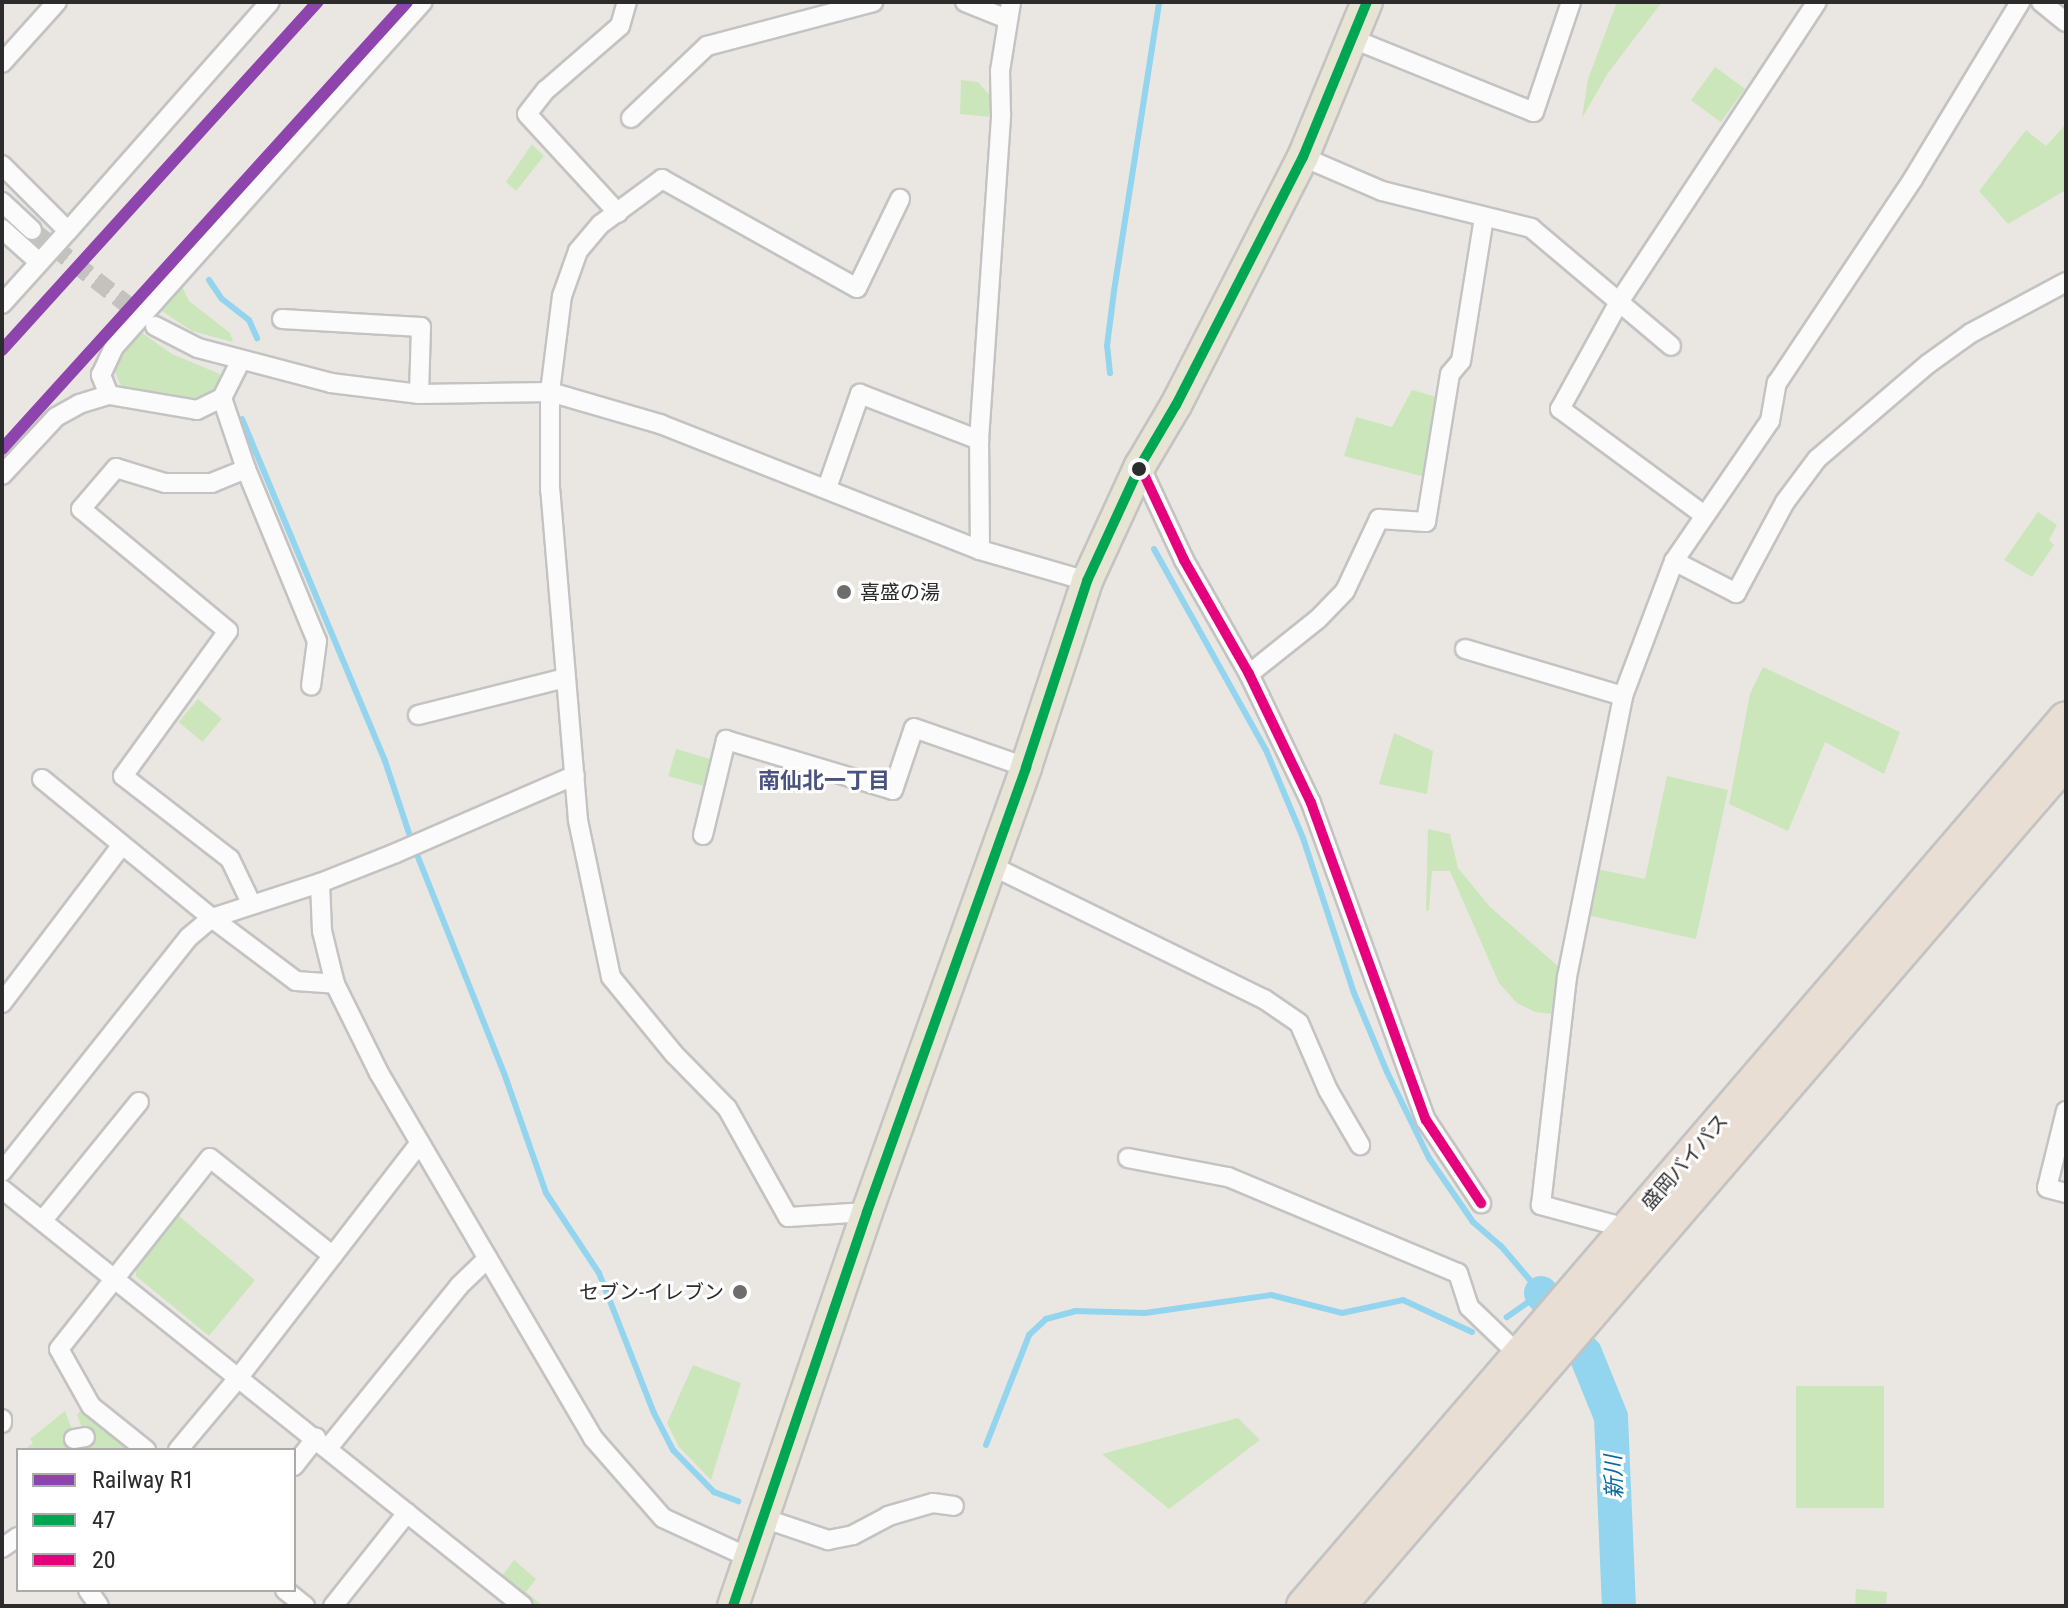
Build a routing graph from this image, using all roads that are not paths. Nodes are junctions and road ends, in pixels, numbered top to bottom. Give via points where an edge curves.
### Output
1 (57, 2) edge
2 (270, 2) edge
3 (423, 2) edge
4 (627, 2) edge
5 (873, 2) edge
6 (965, 2) edge
7 (1367, 2) edge
8 (1571, 2) edge
9 (1817, 2) edge
10 (2020, 2) edge
11 (2041, 2) edge
12 (1009, 10) edge
13 (2066, 22) edge
14 (1353, 39) junction
15 (2, 63) edge
16 (631, 118) dead end
17 (1303, 157) junction
18 (2, 165) edge
19 (900, 199) dead end
20 (2, 202) edge
21 (618, 213) junction
22 (1484, 218) junction
23 (2, 229) edge
24 (32, 230) tunnel mouth
25 (68, 231) junction
26 (39, 262) junction
27 (2066, 282) edge
28 (1619, 302) junction
29 (2, 304) edge
30 (282, 319) dead end
31 (155, 326) tunnel mouth
32 (1671, 346) dead end
33 (241, 360) junction
34 (550, 392) junction
35 (419, 394) junction
36 (109, 395) junction
37 (222, 398) junction
38 (979, 440) junction
39 (1140, 466) junction
40 (246, 469) junction
41 (2, 475) edge
42 (827, 488) junction
43 (1704, 515) junction
44 (980, 550) junction
45 (1674, 561) junction
46 (1087, 581) junction
47 (1465, 649) dead end
48 (1249, 674) junction
49 (565, 678) junction
50 (311, 686) dead end
51 (1623, 696) junction
52 (418, 715) dead end
53 (2066, 719) edge
54 (2066, 760) edge
55 (1026, 767) junction
56 (575, 775) junction
57 (42, 779) dead end
58 (703, 835) dead end
59 (122, 845) junction
60 (990, 865) junction
61 (320, 883) junction
62 (251, 903) junction
63 (212, 918) junction
64 (335, 984) junction
65 (2, 1003) edge
66 (139, 1102) dead end
67 (2066, 1111) edge
68 (420, 1143) junction
69 (1360, 1145) dead end
70 (1128, 1158) dead end
71 (2, 1172) edge
72 (2, 1189) edge
73 (2066, 1193) edge
74 (1481, 1203) dead end
75 (867, 1212) junction
76 (43, 1220) junction
77 (1625, 1233) junction
78 (333, 1256) junction
79 (488, 1258) junction
80 (116, 1277) junction
81 (1519, 1355) junction
82 (239, 1377) junction
83 (322, 1443) junction
84 (144, 1448) edge
85 (180, 1448) edge
86 (296, 1464) edge
87 (954, 1506) dead end
88 (407, 1513) junction
89 (763, 1518) junction
90 (750, 1558) junction
91 (288, 1592) edge
92 (305, 1606) edge
93 (333, 1606) edge
94 (523, 1606) edge
95 (733, 1606) edge
96 (1304, 1606) edge
97 (1338, 1606) edge

1 - 15 street
2 - 25 street
3 - 36 street via 114,347 101,375
4 - 21 street via 620,26 546,90 527,114
5 - 16 street via 707,46
6 - 12 street
7 - 14 main road
8 - 14 street via 1534,112
9 - 28 street
10 - 43 street via 1913,179 1777,383 1770,421
11 - 13 street
12 - 38 street via 1000,71
14 - 17 main road
17 - 22 street via 1382,191
17 - 39 main road
18 - 25 street
19 - 21 street via 857,288 662,179
20 - 24 street
21 - 34 street via 578,251 562,296
22 - 28 street via 1531,228
22 - 48 street via 1461,361 1450,374 1426,522 1379,519 1345,591
23 - 26 street
25 - 26 street
26 - 29 street
27 - 45 street via 1971,333 1817,459 1785,502 1736,593
28 - 32 street
28 - 43 street via 1560,409
30 - 35 street via 421,327
31 - 33 street via 198,348
33 - 35 street via 331,383
33 - 37 street
34 - 35 street
34 - 42 street via 660,424
34 - 49 street via 550,490
36 - 37 street via 197,410
36 - 41 street via 56,417
37 - 40 street
38 - 42 street via 860,394
38 - 44 street
39 - 46 main road
39 - 48 street via 1184,560
40 - 50 street via 317,641
40 - 62 street via 212,483 165,483 116,468 81,509 228,631 123,776 230,859
42 - 44 street
43 - 45 street
44 - 46 street
45 - 51 street
46 - 55 main road
47 - 51 street
48 - 74 street via 1311,803 1426,1120
49 - 52 street
49 - 56 street
51 - 77 street via 1567,977 1541,1205 1615,1225
53 - 77 highway, 盛岡バイパス
54 - 97 highway, 盛岡バイパス
55 - 58 street via 914,728 893,790 726,740
55 - 60 main road
56 - 61 street
56 - 75 street via 578,820 611,977 727,1108 788,1217
57 - 59 street
59 - 63 street
59 - 65 street
60 - 69 street via 1264,999 1299,1023 1328,1090
60 - 75 main road
61 - 62 street
61 - 64 street via 322,931
62 - 63 street
63 - 64 street via 296,981
63 - 71 street via 189,937
64 - 68 street
66 - 76 street
67 - 73 street via 2047,1188
68 - 78 street
68 - 79 street
70 - 81 street via 1228,1177 1458,1273 1469,1307
72 - 76 street
75 - 89 main road
76 - 80 street
77 - 81 highway, 盛岡バイパス
78 - 80 street via 210,1158
78 - 82 street
79 - 83 street
79 - 90 street via 593,1438 663,1518
80 - 82 street
80 - 84 street via 59,1349 91,1406
81 - 96 highway, 盛岡バイパス
82 - 83 street
82 - 85 street
83 - 86 street
83 - 88 street
87 - 89 street via 933,1503 828,1540
88 - 93 street
88 - 94 street
89 - 90 main road
90 - 95 main road
91 - 92 street

